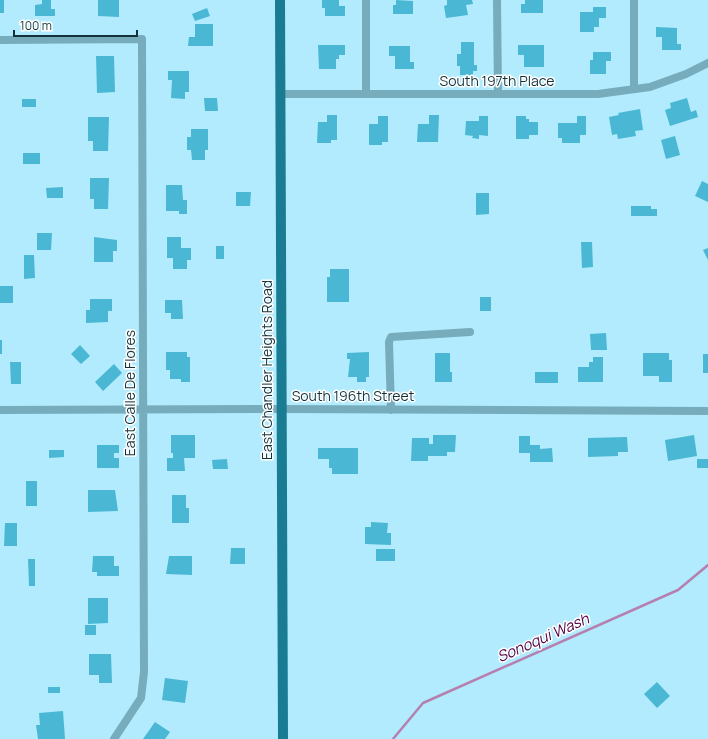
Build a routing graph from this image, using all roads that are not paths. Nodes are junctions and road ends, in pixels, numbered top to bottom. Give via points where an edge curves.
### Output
1 (280, 0) edge
2 (366, 0) edge
3 (497, 0) edge
4 (634, 0) edge
5 (0, 40) edge
6 (708, 63) edge
7 (634, 89) junction
8 (281, 94) junction
9 (366, 94) junction
10 (498, 94) junction
11 (470, 332) dead end
12 (281, 409) junction
13 (0, 410) edge
14 (143, 410) junction
15 (391, 410) junction
16 (706, 411) dead end
17 (114, 739) edge
18 (284, 739) edge

1 - 8 main road, East Chandler Heights Road
2 - 9 street
3 - 10 street
4 - 7 street
5 - 14 street, East Calle De Flores via 142,39
6 - 7 street, South 197th Place via 665,82
7 - 10 street, South 197th Place via 576,95
8 - 9 street, South 197th Place
8 - 12 main road, East Chandler Heights Road
9 - 10 street, South 197th Place
11 - 15 street via 391,337
12 - 14 street, South 196th Street
12 - 15 street, South 196th Street
12 - 18 main road, East Chandler Heights Road
13 - 14 street, South 196th Street
14 - 17 street, East Calle De Flores via 144,672 141,698
15 - 16 street, South 196th Street

